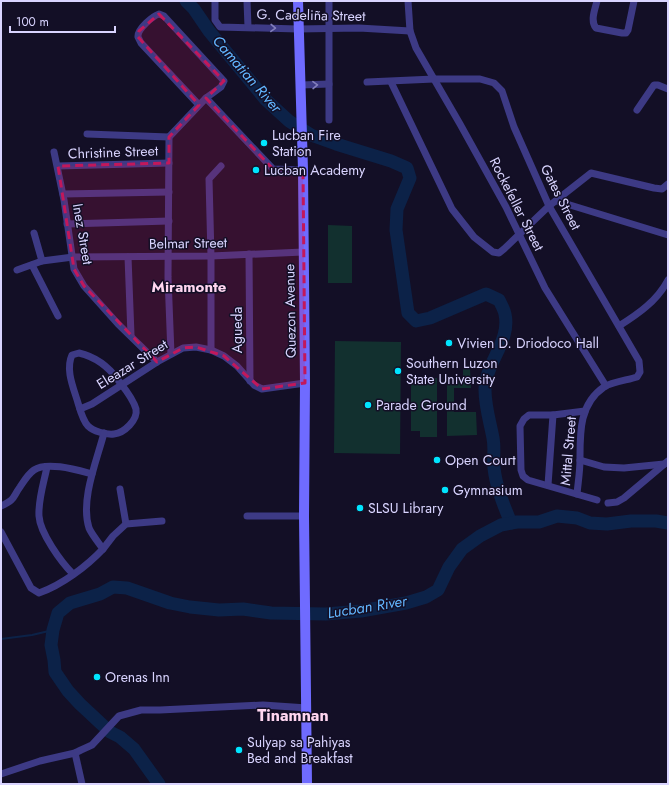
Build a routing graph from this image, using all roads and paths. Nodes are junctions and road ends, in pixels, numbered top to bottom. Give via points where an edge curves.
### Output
1 (215, 1) edge
2 (247, 1) edge
3 (298, 1) edge
4 (329, 1) edge
5 (408, 1) edge
6 (597, 1) edge
7 (634, 1) edge
8 (248, 27) junction
9 (329, 28) junction
10 (298, 29) junction
11 (410, 31) junction
12 (434, 79) junction
13 (367, 82) dead end
14 (391, 82) junction
15 (330, 84) junction
16 (301, 85) junction
17 (668, 89) edge
18 (206, 98) junction
19 (199, 105) junction
20 (637, 110) dead end
21 (329, 120) dead end
22 (87, 134) dead end
23 (169, 137) junction
24 (54, 152) dead end
25 (169, 163) junction
26 (58, 166) junction
27 (221, 166) dead end
28 (303, 170) junction
29 (668, 184) edge
30 (169, 192) junction
31 (63, 194) junction
32 (557, 201) junction
33 (549, 206) junction
34 (169, 221) junction
35 (67, 224) junction
36 (34, 233) dead end
37 (519, 235) junction
38 (668, 235) edge
39 (303, 252) junction
40 (249, 254) junction
41 (168, 256) junction
42 (211, 256) junction
43 (73, 257) junction
44 (128, 257) junction
45 (42, 261) junction
46 (32, 265) junction
47 (17, 270) dead end
48 (668, 280) edge
49 (58, 316) dead end
50 (619, 326) junction
51 (131, 335) junction
52 (211, 350) junction
53 (171, 354) junction
54 (157, 362) junction
55 (640, 372) joint
56 (250, 381) junction
57 (305, 382) junction
58 (122, 384) junction
59 (606, 386) junction
60 (80, 410) junction
61 (585, 411) junction
62 (553, 415) junction
63 (104, 433) junction
64 (580, 460) junction
65 (666, 463) edge
66 (47, 467) junction
67 (92, 474) junction
68 (548, 485) junction
69 (120, 489) dead end
70 (577, 494) junction
71 (597, 500) dead end
72 (608, 504) dead end
73 (1, 506) edge
74 (247, 516) dead end
75 (304, 516) junction
76 (162, 521) dead end
77 (126, 524) junction
78 (1, 535) edge
79 (103, 549) junction
80 (73, 574) junction
81 (307, 708) junction
82 (75, 753) junction
83 (1, 774) edge
84 (82, 784) edge
85 (307, 784) edge

1 - 8 street, G. Cadeliña Street via 215,20 220,27
2 - 8 street
3 - 10 main road, Quezon Avenue
4 - 9 street
5 - 11 street, Rockefeller Street
6 - 7 street via 594,26 626,33
8 -> 10 street, G. Cadeliña Street
9 - 10 street, G. Cadeliña Street
9 - 11 street, G. Cadeliña Street
9 - 15 street
10 - 16 main road, Quezon Avenue
11 - 12 street, Rockefeller Street via 416,48
12 - 14 street, Gates Street
12 - 33 street, Gates Street via 480,79 494,83 502,92
12 - 37 street, Rockefeller Street
13 - 14 street, Gates Street
14 - 37 street via 452,209 474,237 493,252 499,252
16 -> 15 street
15 - 21 street
16 - 28 main road, Quezon Avenue
17 - 20 street via 654,85
18 - 19 street
18 - 19 street via 221,87 224,81 164,16 154,16 139,31 141,43
18 - 28 street via 273,169
19 - 23 street
22 - 23 street
23 - 25 street
24 - 26 street, Inez Street
25 - 26 street, Christine Street
25 - 30 street
26 - 31 street, Inez Street
27 - 42 street via 209,179
28 - 39 main road, Quezon Avenue
29 - 32 street via 662,189 654,188 591,173
30 - 31 street
30 - 34 street
31 - 35 street, Inez Street
32 - 33 street
32 - 38 street
33 - 37 street
33 - 50 street, Gates Street
34 - 35 street
34 - 41 street
35 - 43 street, Inez Street
36 - 45 street
37 - 59 street, Rockefeller Street via 545,288
39 - 40 street, Belmar Street
39 - 57 main road, Quezon Avenue
40 - 42 street, Belmar Street
40 - 56 street, Agueda
41 - 42 street, Belmar Street
41 - 44 street, Belmar Street
41 - 53 street
42 - 52 street
43 - 44 street, Belmar Street
43 - 45 street, Belmar Street
43 - 51 street, Inez Street via 74,269 84,286
44 - 51 street
45 - 46 street, Belmar Street
46 - 47 street, Belmar Street
46 - 49 street
48 - 50 street via 650,304
50 - 55 street, Gates Street via 639,361
51 - 54 street, Inez Street
52 - 53 street, Eleazar Street via 183,348
52 - 56 street, Eleazar Street via 237,366
53 - 54 street, Eleazar Street
54 - 58 street, Eleazar Street
55 - 59 street, Mittal Street via 637,377
56 - 57 street, Eleazar Street via 262,389
57 - 75 main road, Quezon Avenue
58 - 60 street, Eleazar Street
58 - 60 street via 102,362 90,355 79,353 72,356 69,361 70,368
58 - 63 street via 133,399 136,411 134,420 124,430 113,434
59 - 61 street, Mittal Street via 592,397
60 - 63 street via 88,426
61 - 62 street
61 - 64 street, Mittal Street
62 - 68 street
62 - 68 street via 529,414 520,426 521,470 528,480
63 - 67 street
64 - 65 street via 604,467 624,468
64 - 70 street, Mittal Street
65 - 72 street via 624,498
66 - 67 street via 62,467
66 - 73 street via 36,468 30,473 14,499
66 - 80 street via 39,518 57,556
67 - 79 street via 86,513 90,529
68 - 70 street
69 - 77 street
70 - 71 street
74 - 75 street
75 - 81 main road, Quezon Avenue
76 - 77 street
77 - 79 street
78 - 80 street via 31,588 39,593
79 - 80 street via 93,560
81 - 82 street via 263,706 141,710 119,716 92,745
81 - 85 main road, Quezon Avenue
82 - 83 street
82 - 84 street

